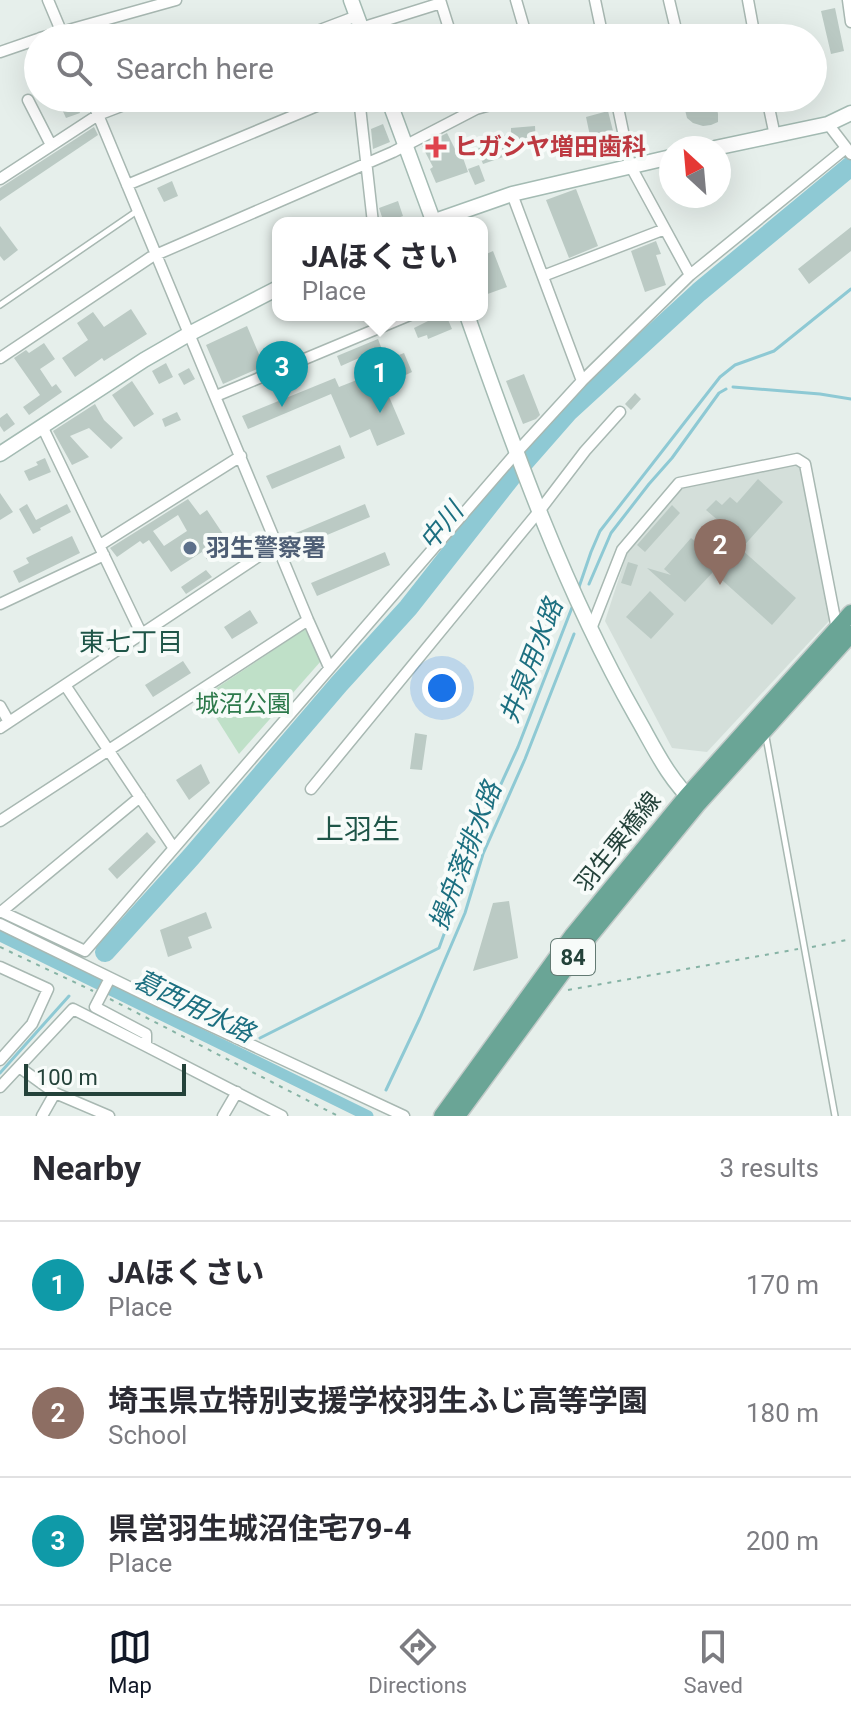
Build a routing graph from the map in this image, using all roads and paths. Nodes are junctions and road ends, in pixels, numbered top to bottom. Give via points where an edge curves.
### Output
1 (48, 0) edge
2 (176, 0) edge
3 (351, 0) edge
4 (516, 0) edge
5 (595, 0) edge
6 (669, 0) edge
7 (748, 0) edge
8 (848, 0) edge
9 (441, 2) edge
10 (851, 22) edge
11 (58, 24) edge
12 (96, 24) edge
13 (358, 24) edge
14 (377, 24) edge
15 (448, 24) edge
16 (523, 24) edge
17 (600, 24) edge
18 (675, 24) edge
19 (752, 24) edge
20 (24, 43) edge
21 (0, 52) edge
22 (34, 112) edge
23 (97, 112) edge
24 (106, 112) edge
25 (302, 112) edge
26 (361, 112) edge
27 (393, 112) edge
28 (460, 112) edge
29 (619, 112) edge
30 (770, 112) edge
31 (851, 113) edge
32 (98, 115) junction
33 (828, 124) junction
34 (775, 136) junction
35 (405, 144) junction
36 (51, 145) junction
37 (731, 145) edge
38 (848, 151) edge
39 (659, 159) edge
40 (366, 163) junction
41 (630, 165) junction
42 (0, 179) edge
43 (127, 185) junction
44 (512, 194) junction
45 (137, 211) junction
46 (372, 217) edge
47 (430, 217) edge
48 (449, 217) edge
49 (665, 229) junction
50 (156, 255) junction
51 (690, 275) junction
52 (543, 276) junction
53 (272, 291) edge
54 (0, 305) edge
55 (396, 321) edge
56 (469, 321) edge
57 (189, 334) junction
58 (0, 358) edge
59 (582, 381) junction
60 (216, 396) junction
61 (620, 412) dead end
62 (42, 426) junction
63 (516, 453) junction
64 (0, 454) edge
65 (241, 456) junction
66 (540, 510) junction
67 (277, 544) junction
68 (102, 550) junction
69 (0, 604) edge
70 (851, 613) edge
71 (308, 620) junction
72 (591, 629) junction
73 (844, 631) edge
74 (141, 633) junction
75 (329, 667) junction
76 (65, 685) junction
77 (0, 706) edge
78 (5, 725) edge
79 (766, 737) dead end
80 (109, 750) junction
81 (311, 789) dead end
82 (140, 797) junction
83 (692, 800) junction
84 (0, 821) edge
85 (173, 847) junction
86 (0, 912) edge
87 (0, 924) edge
88 (851, 939) edge
89 (0, 947) edge
90 (804, 948) junction
91 (0, 967) edge
92 (110, 978) junction
93 (547, 993) junction
94 (102, 995) junction
95 (146, 1046) junction
96 (0, 1060) edge
97 (19, 1067) junction
98 (0, 1087) edge
99 (237, 1092) junction
100 (55, 1093) junction
101 (42, 1116) edge
102 (109, 1116) edge
103 (223, 1116) edge
104 (282, 1116) edge
105 (338, 1116) edge
106 (404, 1116) edge
107 (442, 1116) edge
108 (457, 1116) edge
109 (835, 1116) edge

1 - 11 street
2 - 12 street
3 - 13 street
4 - 16 street
5 - 17 street
6 - 18 street
7 - 19 street
8 - 10 street
9 - 14 street
9 - 15 street
20 - 21 street
22 - 36 street
23 - 32 street
24 - 32 street
25 - 43 street
26 - 40 street
27 - 35 street
28 - 35 street
29 - 41 street
30 - 34 street
31 - 33 street
32 - 36 street
32 - 43 street
33 - 34 street
33 - 38 street
34 - 37 street
35 - 40 street
35 - 47 street
36 - 42 street
38 - 51 street
39 - 41 street
40 - 46 street
40 - 50 street
41 - 44 street
41 - 49 street
43 - 45 street
44 - 48 street
44 - 52 street
45 - 50 street
45 - 54 lane
49 - 51 street
49 - 52 street
50 - 57 street
50 - 58 street
51 - 59 street
52 - 59 street
53 - 57 street
55 - 60 street
56 - 63 street
57 - 60 street
57 - 62 street
59 - 63 street
60 - 65 street
61 - 66 street
62 - 64 street
62 - 68 street
63 - 66 street
63 - 75 street
65 - 67 street
65 - 68 street
66 - 72 street
66 - 81 street
67 - 71 street
67 - 74 street
68 - 69 street
68 - 74 street
70 - 73 main road, 羽生栗橋線 / 84
71 - 75 street
71 - 80 street
72 - 73 street via 622,550 679,483 797,459 805,464
72 - 83 street via 667,771
73 - 83 main road, 羽生栗橋線 / 84
74 - 76 street
75 - 85 street
76 - 78 street
76 - 80 street
77 - 78 street
79 - 90 lane
80 - 82 street
80 - 84 street
82 - 85 street
82 - 86 street
83 - 93 main road, 羽生栗橋線 / 84
83 - 107 main road, 羽生栗橋線 / 84 via 573,935
85 - 86 street via 85,951
87 - 92 street
88 - 90 path
89 - 94 path
90 - 93 path
90 - 109 lane
91 - 96 street via 48,989 32,1024
92 - 94 street
92 - 106 street
93 - 108 main road, 羽生栗橋線 / 84
94 - 95 street via 95,1007 146,1034
94 - 105 path
95 - 97 street via 73,1009
95 - 99 street
97 - 98 street
97 - 100 street
99 - 103 street
99 - 104 street
100 - 101 street
100 - 102 street

